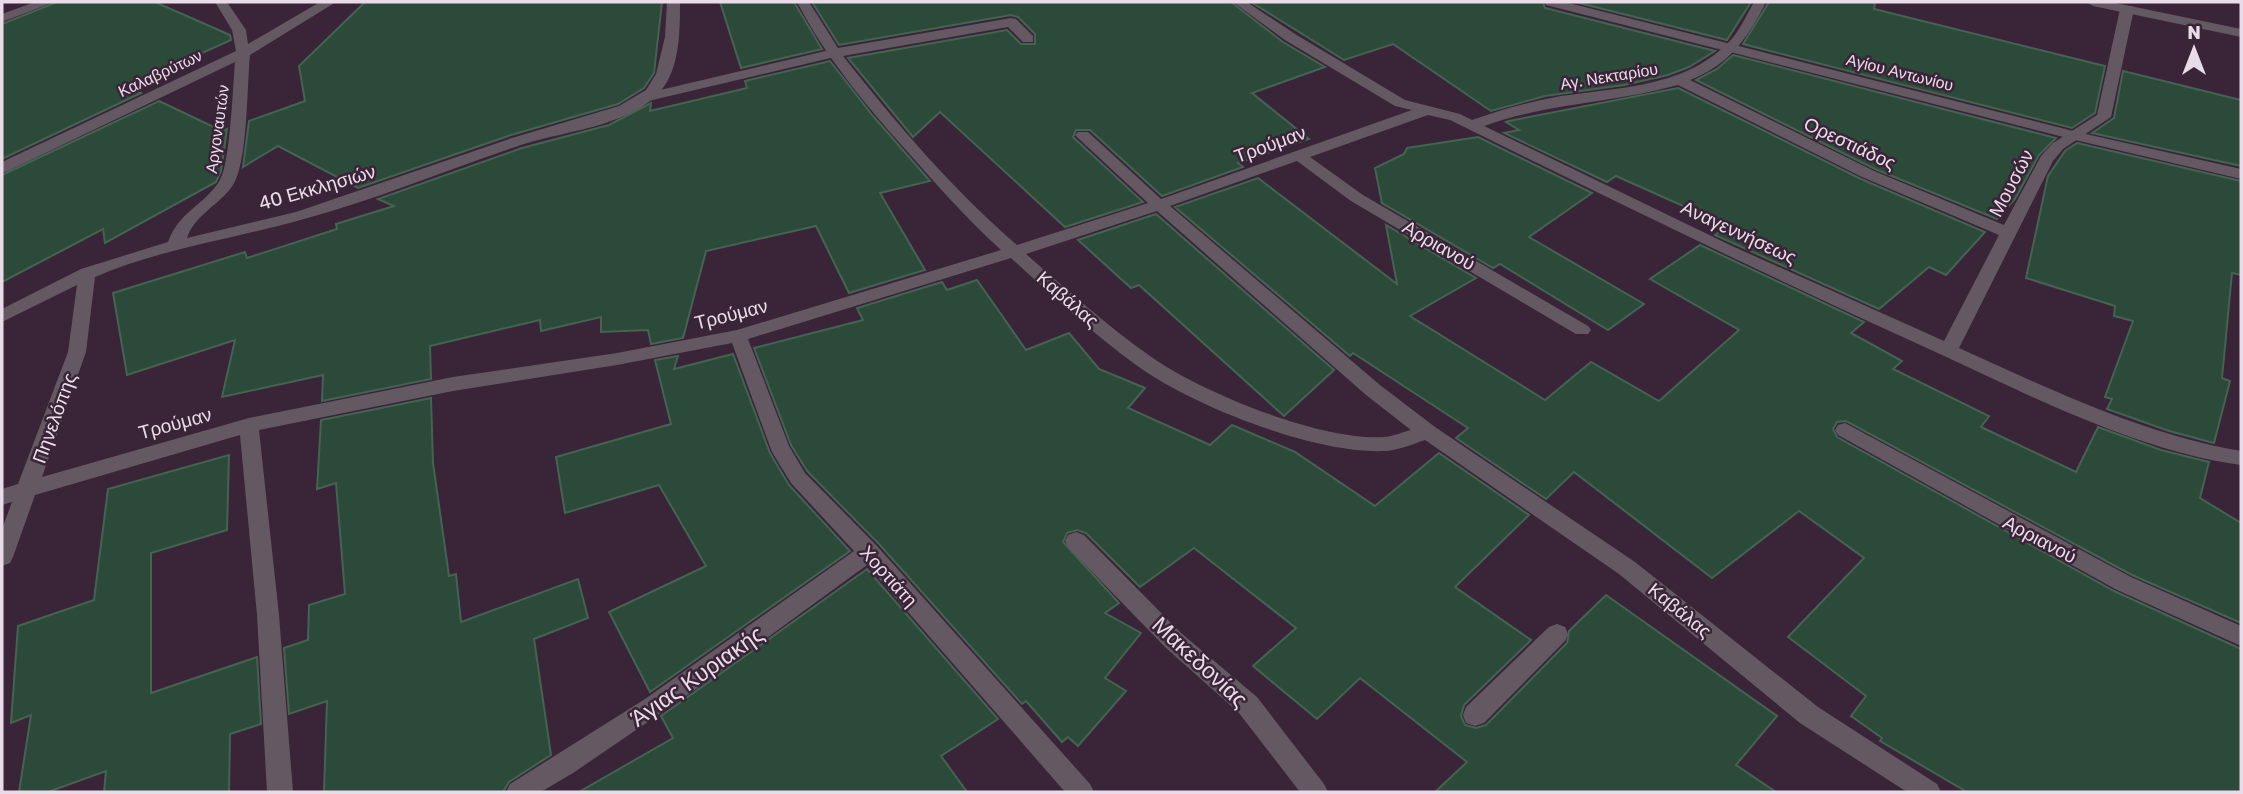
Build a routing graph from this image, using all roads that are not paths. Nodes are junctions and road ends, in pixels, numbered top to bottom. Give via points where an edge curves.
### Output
1 (47, 2) edge
2 (221, 2) edge
3 (329, 2) edge
4 (673, 2) edge
5 (803, 2) edge
6 (1239, 2) edge
7 (1550, 2) edge
8 (1760, 2) edge
9 (2093, 2) edge
10 (2127, 9) junction
11 (2, 18) edge
12 (2241, 33) edge
13 (1028, 39) dead end
14 (1732, 48) junction
15 (243, 52) junction
16 (834, 53) junction
17 (1679, 80) junction
18 (644, 98) junction
19 (1427, 110) junction
20 (1472, 125) junction
21 (1083, 135) dead end
22 (2076, 136) junction
23 (1299, 156) junction
24 (2, 167) edge
25 (2241, 174) edge
26 (1159, 205) junction
27 (2008, 233) junction
28 (175, 247) junction
29 (1015, 253) junction
30 (87, 273) junction
31 (2, 316) edge
32 (1581, 330) dead end
33 (738, 335) junction
34 (1948, 351) junction
35 (249, 425) junction
36 (1845, 430) dead end
37 (1428, 432) junction
38 (2241, 458) edge
39 (27, 489) junction
40 (2, 497) edge
41 (1076, 541) dead end
42 (869, 552) junction
43 (2, 557) edge
44 (1558, 634) dead end
45 (2241, 636) edge
46 (1475, 715) dead end
47 (280, 792) edge
48 (519, 792) edge
49 (1081, 792) edge
50 (1315, 792) edge
51 (1927, 792) edge

1 - 11 street
2 - 15 street, Αργοναυτών via 239,30
3 - 15 street, Καλαβρύτων
4 - 18 street via 664,69 656,88
5 - 16 street, Καβάλας
6 - 19 street, Αναγεννήσεως via 1374,89
7 - 14 street, Αγίου Αντωνίου
8 - 14 street, Αγ. Νεκταρίου
9 - 10 street
10 - 12 street
10 - 22 street, Μουσών via 2104,117
13 - 16 street via 1011,22
14 - 17 street, Αγ. Νεκταρίου
14 - 22 street, Αγίου Αντωνίου
15 - 24 street, Καλαβρύτων
15 - 28 street, Αργοναυτών via 232,172 224,188 185,221
16 - 18 street
16 - 29 street, Καβάλας via 936,177
17 - 20 street, Αγ. Νεκταρίου via 1656,88 1525,108
17 - 27 street, Ορεστιάδος via 1868,174
18 - 28 street, 40 Εκκλησιών via 366,195
19 - 20 street, Αναγεννήσεως
19 - 23 street, Τρούμαν
20 - 34 street, Αναγεννήσεως via 1726,250
21 - 26 street, Καβάλας
22 - 25 street, Αγίου Αντωνίου
22 - 27 street, Μουσών via 2046,159
23 - 26 street, Τρούμαν
23 - 32 street, Αρριανού via 1357,198
26 - 29 street, Τρούμαν
26 - 37 street, Καβάλας via 1331,356
27 - 34 street, Μουσών
28 - 30 street, 40 Εκκλησιών
29 - 33 street, Τρούμαν
29 - 37 street, Καβάλας via 1145,362 1218,402 1292,430 1345,442 1386,443
30 - 31 street, 40 Εκκλησιών
30 - 39 street, Πηνελόπης via 78,352
33 - 35 street, Τρούμαν
33 - 42 street, Χορτιάτη via 762,406 789,465
34 - 38 street, Αναγεννήσεως via 2146,435 2197,452
35 - 39 street, Τρούμαν
35 - 47 street
36 - 45 street, Αρριανού via 2123,583
37 - 51 street, Καβάλας via 1627,568 1809,715
39 - 40 street, Τρούμαν
39 - 43 street, Πηνελόπης
41 - 50 street, Μακεδονίας via 1173,640 1248,705
42 - 48 street, Άγιας Κυριακής via 674,694
42 - 49 street, Χορτιάτη
44 - 46 street

